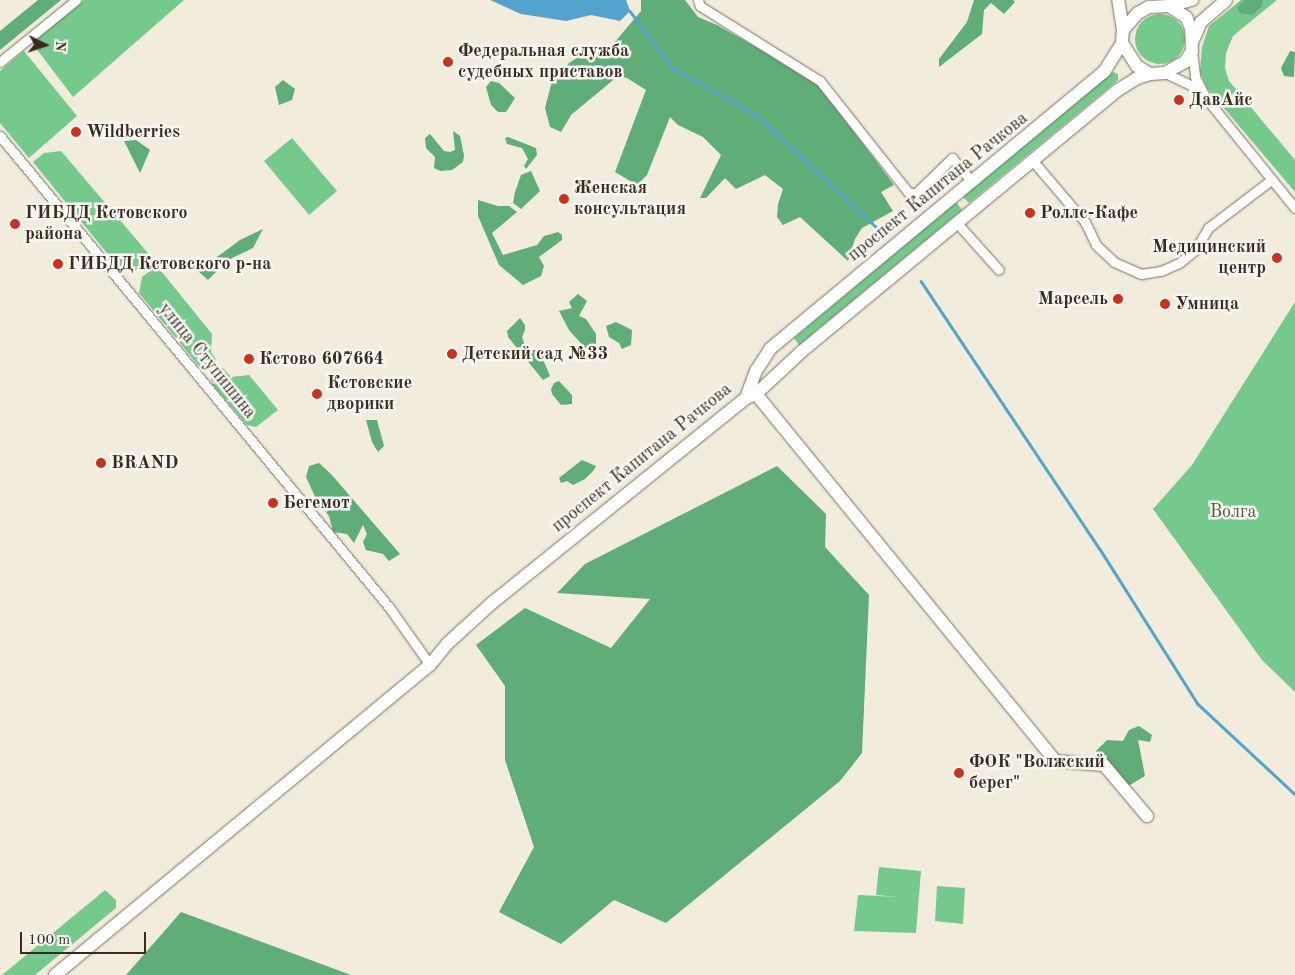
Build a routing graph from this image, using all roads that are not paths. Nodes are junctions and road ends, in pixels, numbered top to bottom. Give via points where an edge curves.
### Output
1 (76, 0) edge
2 (698, 0) edge
3 (1118, 0) edge
4 (1147, 0) edge
5 (1192, 0) edge
6 (1221, 2) edge
7 (1166, 6) junction
8 (1123, 30) junction
9 (1122, 44) junction
10 (1193, 45) junction
11 (0, 62) edge
12 (1165, 73) junction
13 (1150, 74) junction
14 (1201, 90) junction
15 (0, 136) edge
16 (1032, 160) junction
17 (1271, 180) junction
18 (972, 182) junction
19 (1295, 208) edge
20 (956, 222) junction
21 (999, 270) dead end
22 (772, 348) junction
23 (788, 364) junction
24 (751, 396) junction
25 (430, 665) junction
26 (1147, 816) dead end
27 (55, 975) edge

1 - 11 street
2 - 18 street via 700,6 820,81 908,192 916,194 952,158
3 - 8 street
4 - 7 street
5 - 7 street
6 - 10 street via 1201,22
7 - 8 street via 1149,7 1138,13
7 - 10 street via 1186,17
8 - 9 street
9 - 13 street via 1137,66
9 - 18 street, проспект Капитана Рачкова via 1104,72
10 - 12 street via 1185,62
10 - 14 street via 1192,62
12 - 13 street
12 - 14 street
13 - 16 street via 1118,90
14 - 17 street
15 - 25 street, улица Ступишина via 389,607
16 - 17 street via 1085,222 1096,245 1114,262 1141,274 1161,271 1180,263 1195,250 1208,228
16 - 20 street
17 - 19 street
18 - 22 street, проспект Капитана Рачкова
20 - 21 street
20 - 23 street
22 - 23 street via 777,357
22 - 24 street, проспект Капитана Рачкова via 756,371
23 - 24 street
24 - 25 street, проспект Капитана Рачкова via 492,603 448,643
24 - 26 street via 1055,762 1104,765
25 - 27 street, проспект Капитана Рачкова

